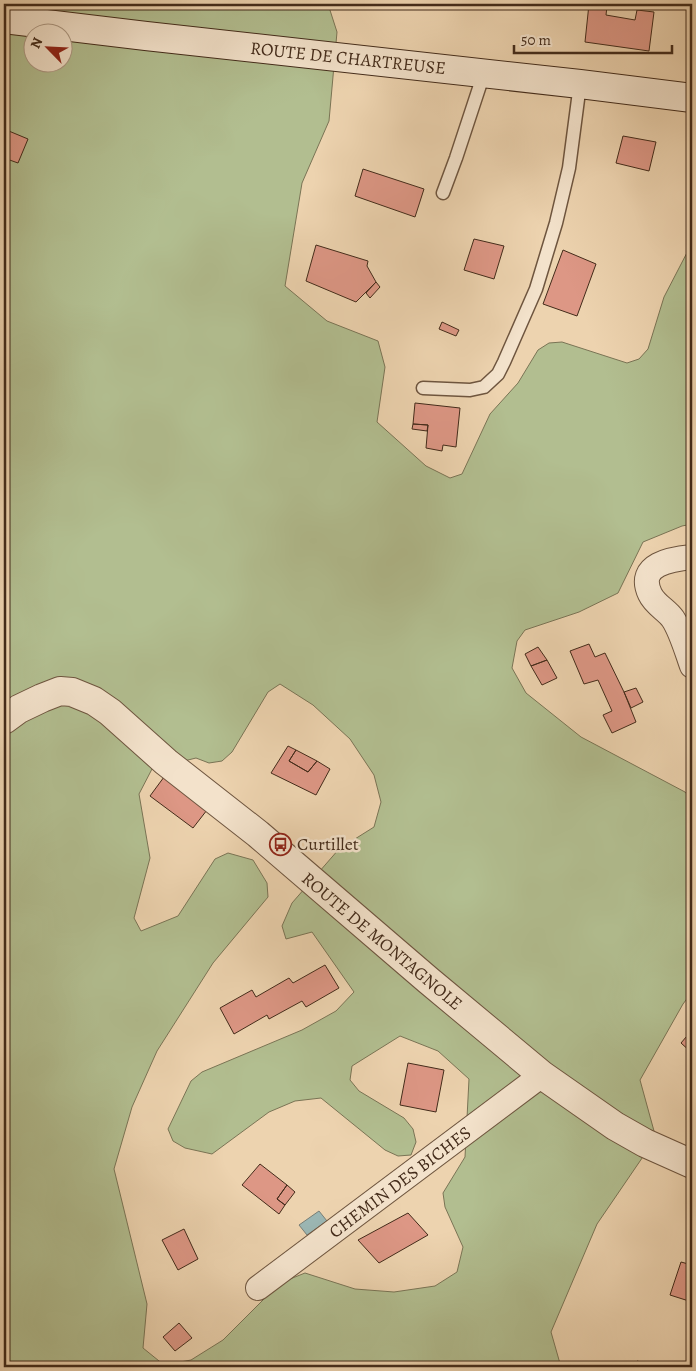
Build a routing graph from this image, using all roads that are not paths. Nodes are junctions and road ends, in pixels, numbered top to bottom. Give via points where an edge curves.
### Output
1 (4, 19) edge
2 (484, 73) junction
3 (580, 84) junction
4 (692, 98) edge
5 (442, 194) dead end
6 (423, 388) dead end
7 (692, 557) edge
8 (692, 666) edge
9 (4, 720) edge
10 (542, 1075) junction
11 (692, 1164) edge
12 (258, 1288) dead end

1 - 2 street, ROUTE DE CHARTREUSE
2 - 3 street, ROUTE DE CHARTREUSE
2 - 5 lane
3 - 4 street, ROUTE DE CHARTREUSE
3 - 6 lane via 569,168 556,223 536,289 498,374 484,387 470,390
7 - 8 street via 657,564 647,583 657,604 673,619
9 - 10 street, ROUTE DE MONTAGNOLE via 34,701 60,692 72,692 94,701 258,834
10 - 11 street, ROUTE DE MONTAGNOLE via 615,1126
10 - 12 street, CHEMIN DES BICHES

